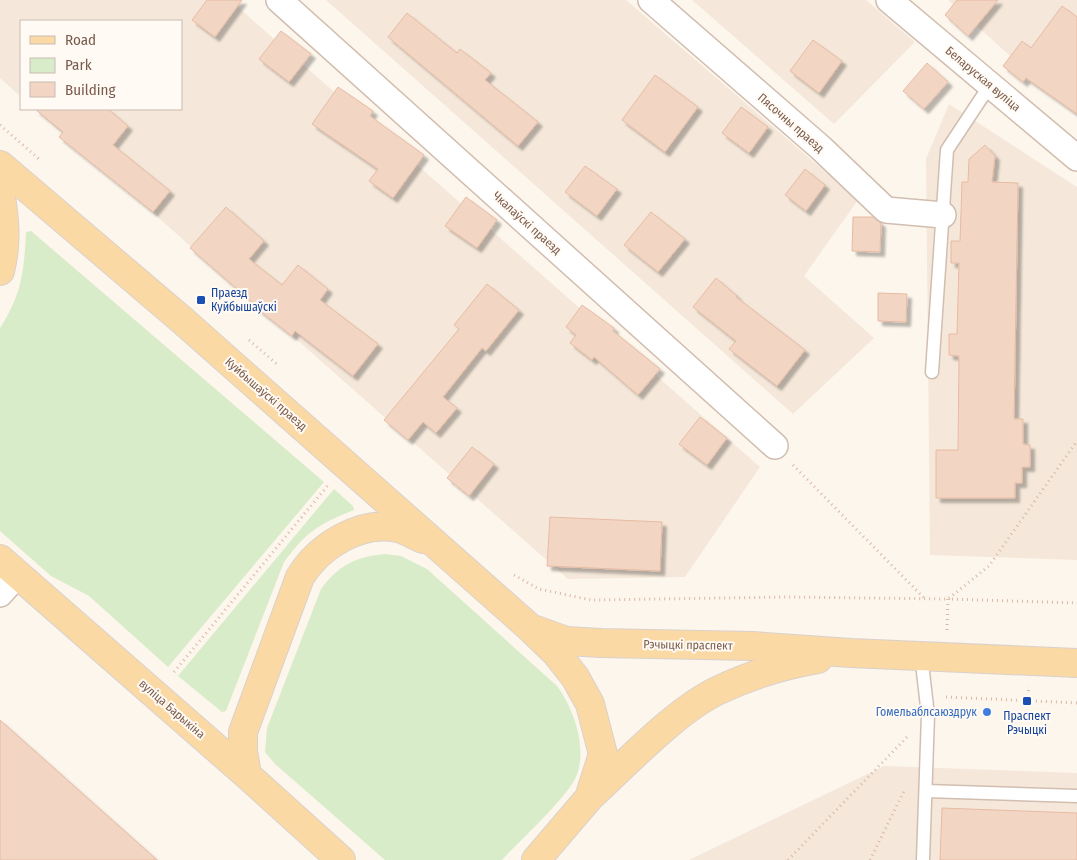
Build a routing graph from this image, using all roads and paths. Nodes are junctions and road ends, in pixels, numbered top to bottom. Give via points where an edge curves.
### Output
1 (279, 0) edge
2 (651, 0) edge
3 (889, 0) edge
4 (990, 85) junction
5 (1077, 158) edge
6 (0, 165) edge
7 (0, 192) edge
8 (943, 215) junction
9 (0, 271) edge
10 (263, 352) dead end
11 (285, 372) dead end
12 (932, 372) dead end
13 (1077, 441) edge
14 (775, 446) joint
15 (331, 482) dead end
16 (431, 542) junction
17 (512, 574) dead end
18 (6, 576) edge
19 (926, 599) junction
20 (948, 599) junction
21 (1077, 603) edge
22 (528, 626) junction
23 (851, 654) junction
24 (934, 656) junction
25 (1077, 663) edge
26 (174, 672) dead end
27 (945, 697) junction
28 (1077, 704) edge
29 (928, 715) junction
30 (247, 775) junction
31 (905, 790) dead end
32 (926, 791) junction
33 (1077, 796) edge
34 (589, 798) junction
35 (341, 860) edge
36 (536, 860) edge
37 (788, 860) edge
38 (870, 860) edge
39 (923, 860) edge

1 - 14 street, Чкалаўскі праезд
2 - 8 street, Пясочны праезд via 821,148 886,210
3 - 4 street, Беларуская вуліца
4 - 5 street, Беларуская вуліца
4 - 8 lane via 947,150
6 - 16 main road, Куйбышаўскі праезд via 182,320
7 - 9 main road via 5,223
8 - 12 lane
10 - 11 path
13 - 20 path via 989,566
14 - 19 path
15 - 26 path
16 - 22 main road, Куйбышаўскі праезд
16 - 30 main road via 398,528 376,528 349,535 324,548 308,563 243,732
17 - 19 path via 538,589 591,600
18 - 30 main road, вуліца Барыкіна
19 - 20 path
20 - 21 path
20 - 24 path
22 - 23 main road, Рэчыцкі праспект via 566,641 752,646
22 - 34 main road, Куйбышаўскі праезд via 556,653 590,704 603,754
23 - 24 main road, Рэчыцкі праспект
23 - 34 main road, Рэчыцкі праспект via 787,665 717,690 653,738
24 - 25 main road, Рэчыцкі праспект
24 - 27 path
24 - 29 lane
27 - 28 path
27 - 29 path
29 - 32 lane
29 - 37 path
30 - 35 main road, вуліца Барыкіна
31 - 38 path
32 - 33 lane
32 - 39 lane
34 - 36 main road, Рэчыцкі праспект

